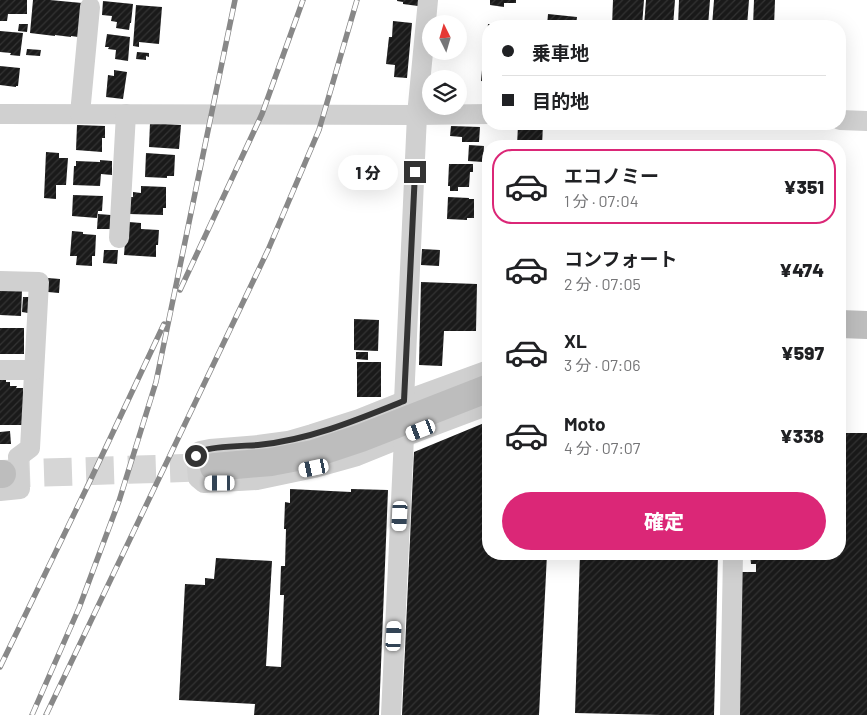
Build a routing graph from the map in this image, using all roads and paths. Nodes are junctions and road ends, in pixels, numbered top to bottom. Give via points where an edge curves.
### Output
1 (428, 0) edge
2 (90, 7) dead end
3 (0, 114) edge
4 (80, 114) junction
5 (126, 114) junction
6 (482, 114) edge
7 (418, 115) junction
8 (846, 120) edge
9 (867, 121) edge
10 (119, 238) dead end
11 (0, 281) edge
12 (846, 324) edge
13 (867, 325) edge
14 (0, 370) edge
15 (34, 370) junction
16 (482, 373) edge
17 (482, 391) edge
18 (404, 401) junction
19 (482, 408) edge
20 (404, 437) junction
21 (214, 468) tunnel mouth
22 (4, 471) edge
23 (733, 560) edge
24 (391, 715) edge
25 (730, 715) edge

1 - 7 street
2 - 4 street
3 - 4 street
4 - 5 street
5 - 7 street
5 - 10 street
6 - 7 street
7 - 18 street
8 - 9 street
11 - 15 street via 39,282
12 - 13 street
14 - 15 street
15 - 22 street via 30,448
16 - 18 street
17 - 21 street via 313,454
18 - 20 street via 288,441 200,451 196,456 198,478 204,483 257,480 357,456
19 - 20 street
20 - 24 street
23 - 25 street

